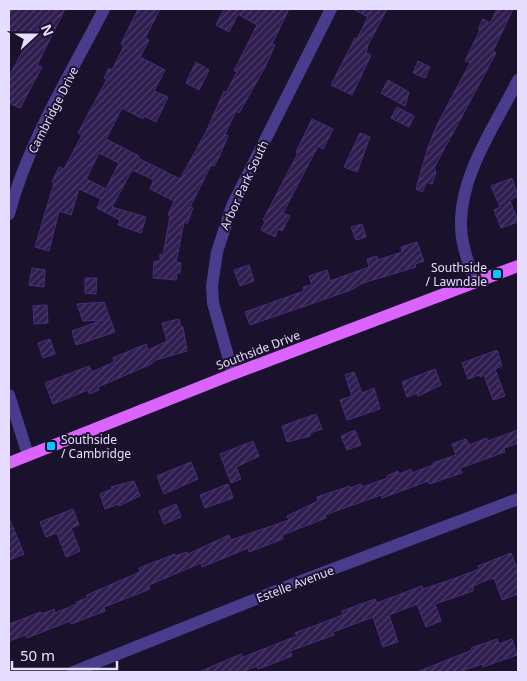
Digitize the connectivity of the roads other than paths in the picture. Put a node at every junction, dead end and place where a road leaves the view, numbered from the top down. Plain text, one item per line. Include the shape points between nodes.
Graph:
1 (104, 9) edge
2 (331, 9) edge
3 (518, 80) edge
4 (9, 214) edge
5 (518, 266) edge
6 (474, 281) junction
7 (233, 374) junction
8 (9, 395) edge
9 (28, 455) junction
10 (9, 463) edge
11 (518, 499) edge
12 (73, 672) edge

1 - 4 street, Cambridge Drive via 34,144
2 - 7 street, Arbor Park South via 232,206 216,252 213,304
3 - 6 street via 476,163 465,194 462,238
5 - 6 main road, Southside Drive
6 - 7 main road, Southside Drive
7 - 9 main road, Southside Drive
8 - 9 street
9 - 10 main road, Southside Drive
11 - 12 street, Estelle Avenue

